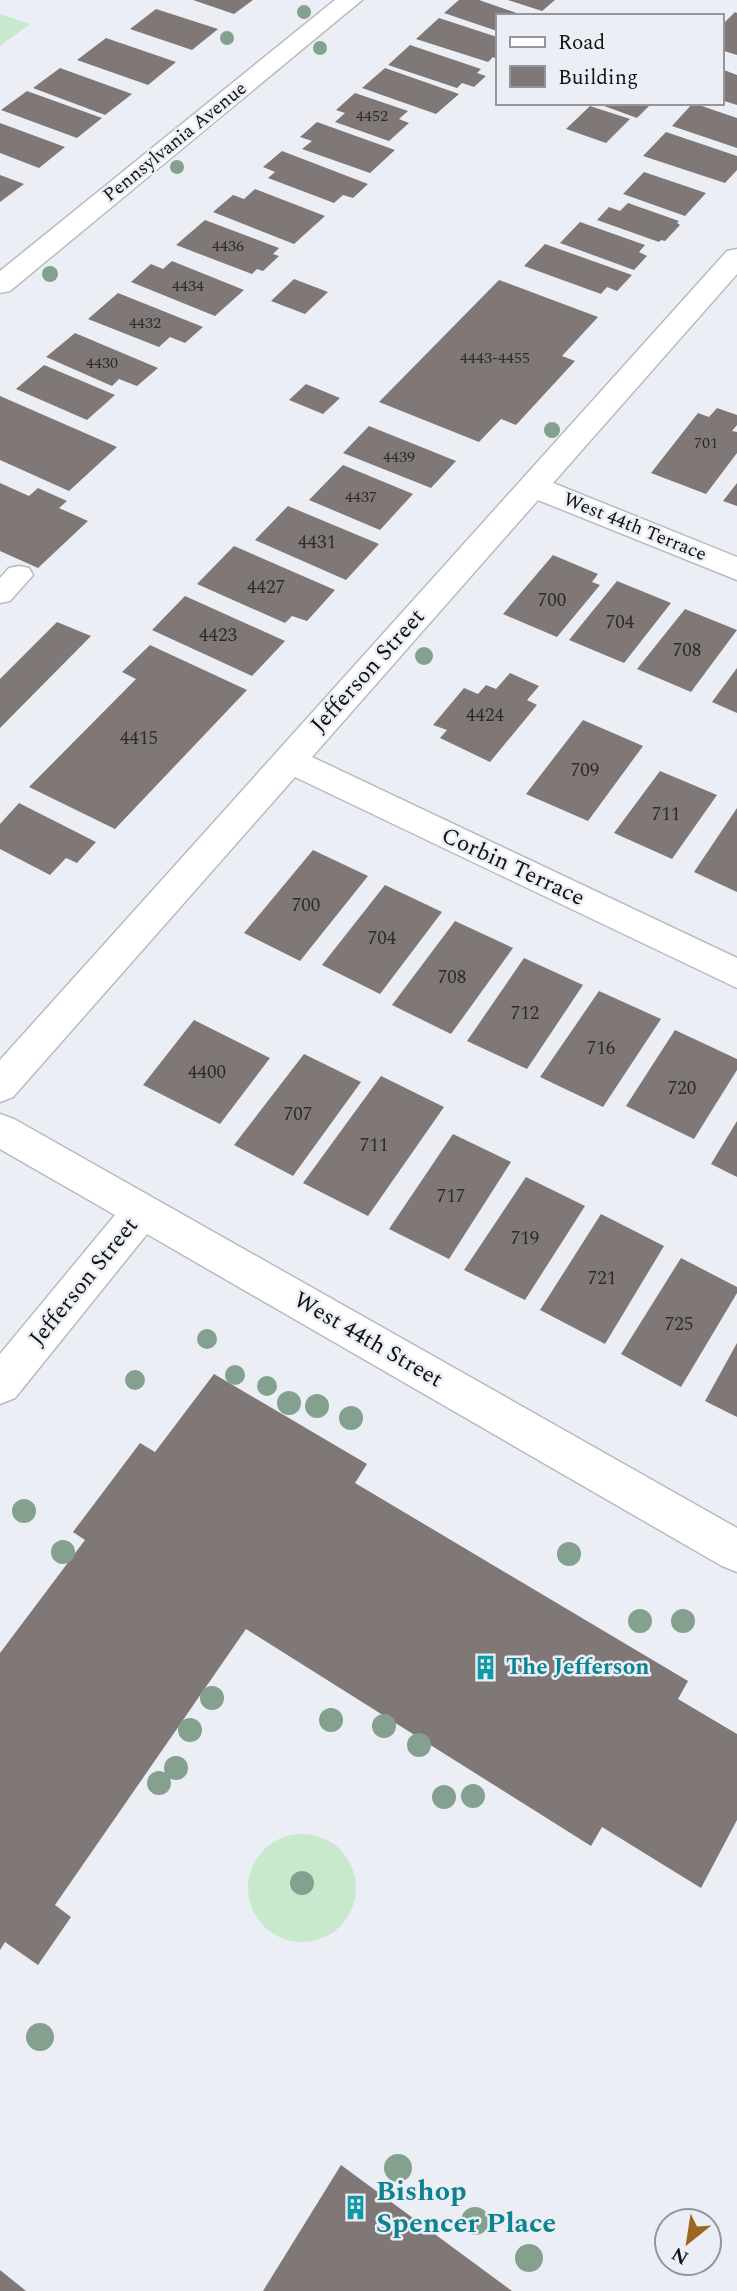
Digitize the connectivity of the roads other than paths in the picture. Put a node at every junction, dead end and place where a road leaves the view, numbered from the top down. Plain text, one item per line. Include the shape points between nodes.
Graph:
1 (350, 0) edge
2 (737, 257) edge
3 (0, 285) edge
4 (533, 485) junction
5 (737, 569) edge
6 (289, 760) junction
7 (737, 974) edge
8 (0, 1086) edge
9 (0, 1129) edge
10 (142, 1211) junction
11 (0, 1385) edge
12 (737, 1551) edge

1 - 3 street, Pennsylvania Avenue
2 - 4 street, Jefferson Street
4 - 5 street, West 44th Terrace
4 - 6 street, Jefferson Street
6 - 7 street, Corbin Terrace
6 - 8 street, Jefferson Street
9 - 10 street, West 44th Street
10 - 11 street, Jefferson Street
10 - 12 street, West 44th Street

